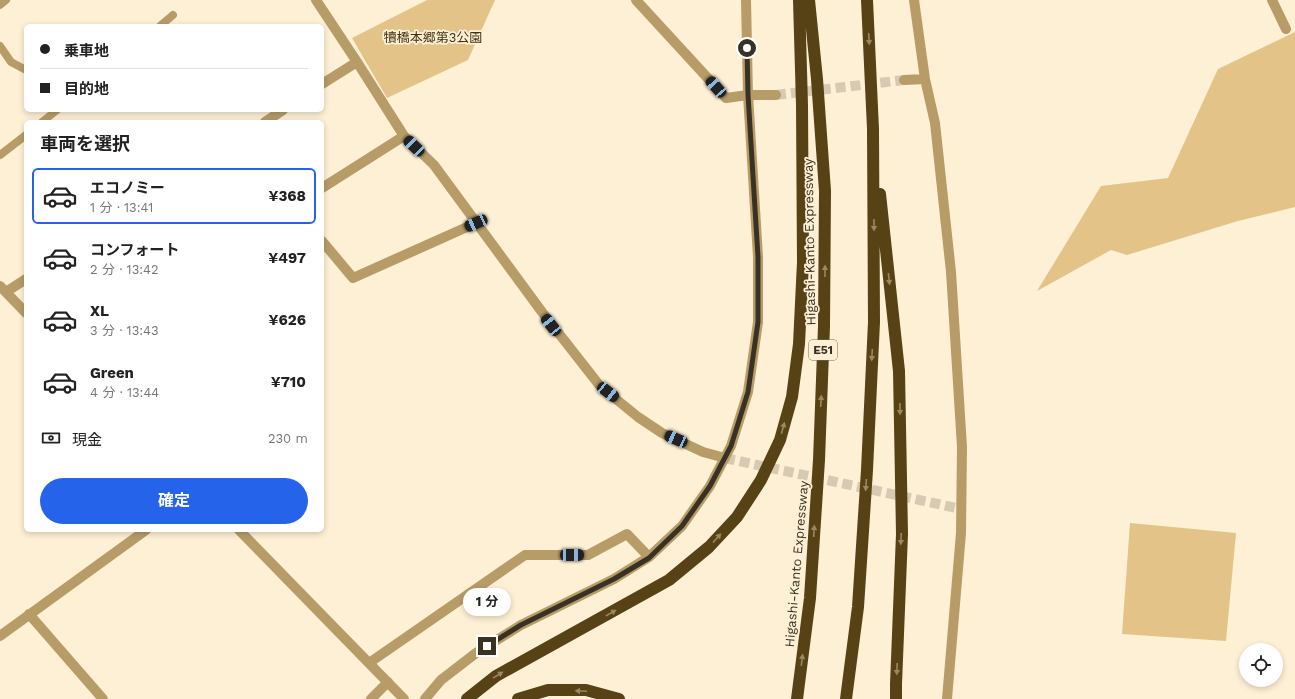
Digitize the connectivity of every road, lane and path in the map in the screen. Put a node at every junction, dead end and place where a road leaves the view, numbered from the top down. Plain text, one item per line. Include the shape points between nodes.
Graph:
1 (6, 0) edge
2 (316, 0) edge
3 (636, 0) edge
4 (746, 0) edge
5 (799, 0) edge
6 (810, 0) edge
7 (866, 0) edge
8 (914, 0) edge
9 (1272, 0) edge
10 (0, 5) edge
11 (173, 16) dead end
12 (163, 24) edge
13 (1286, 29) dead end
14 (0, 46) edge
15 (357, 62) junction
16 (24, 69) edge
17 (925, 79) junction
18 (904, 80) tunnel mouth
19 (324, 83) edge
20 (748, 95) junction
21 (776, 95) tunnel mouth
22 (54, 112) edge
23 (280, 112) edge
24 (44, 120) edge
25 (268, 120) edge
26 (873, 129) junction
27 (24, 136) edge
28 (404, 136) junction
29 (0, 155) edge
30 (324, 187) edge
31 (476, 223) junction
32 (324, 243) edge
33 (24, 280) edge
34 (3, 289) edge
35 (24, 311) edge
36 (725, 458) junction
37 (143, 532) edge
38 (241, 532) edge
39 (649, 558) junction
40 (30, 614) junction
41 (0, 636) edge
42 (369, 663) junction
43 (388, 682) junction
44 (103, 699) edge
45 (371, 699) edge
46 (404, 699) edge
47 (425, 699) edge
48 (467, 699) edge
49 (518, 699) edge
50 (619, 699) edge
51 (797, 699) edge
52 (846, 699) edge
53 (896, 699) edge
54 (947, 699) edge

1 - 10 lane
2 - 15 street
3 - 20 street via 726,98
4 - 20 street
48 -> 5 highway via 496,676 669,580 710,547 737,517 761,480 780,440 792,397 799,344 803,262
51 -> 6 highway, Higashi-Kanto Expressway / E51 via 810,598 824,326 825,192
7 -> 26 highway
8 - 17 street
9 - 13 street
11 - 12 lane
14 - 16 lane via 11,62
15 - 19 street
15 - 28 street
17 - 18 street
17 - 54 street via 935,123 952,272 962,447 961,533
20 - 21 street
20 - 36 street via 758,257 758,322 748,392
22 - 24 lane
23 - 25 street
26 -> 52 highway via 874,322 858,607
26 -> 53 highway via 899,371 902,534
27 - 29 lane
28 - 30 street
28 - 31 street via 434,165
31 - 32 street via 353,278
31 - 36 street via 600,386 662,433 703,452
33 - 34 street
34 - 35 street
36 - 39 street via 710,486 682,526
37 - 40 street
38 - 42 street
39 - 42 street via 627,534 588,555 525,555
39 - 47 street via 614,579 521,625 476,653 441,680
40 - 41 street
40 - 44 street
42 - 43 street
43 - 45 street
43 - 46 street
50 -> 49 highway via 586,690 548,690

